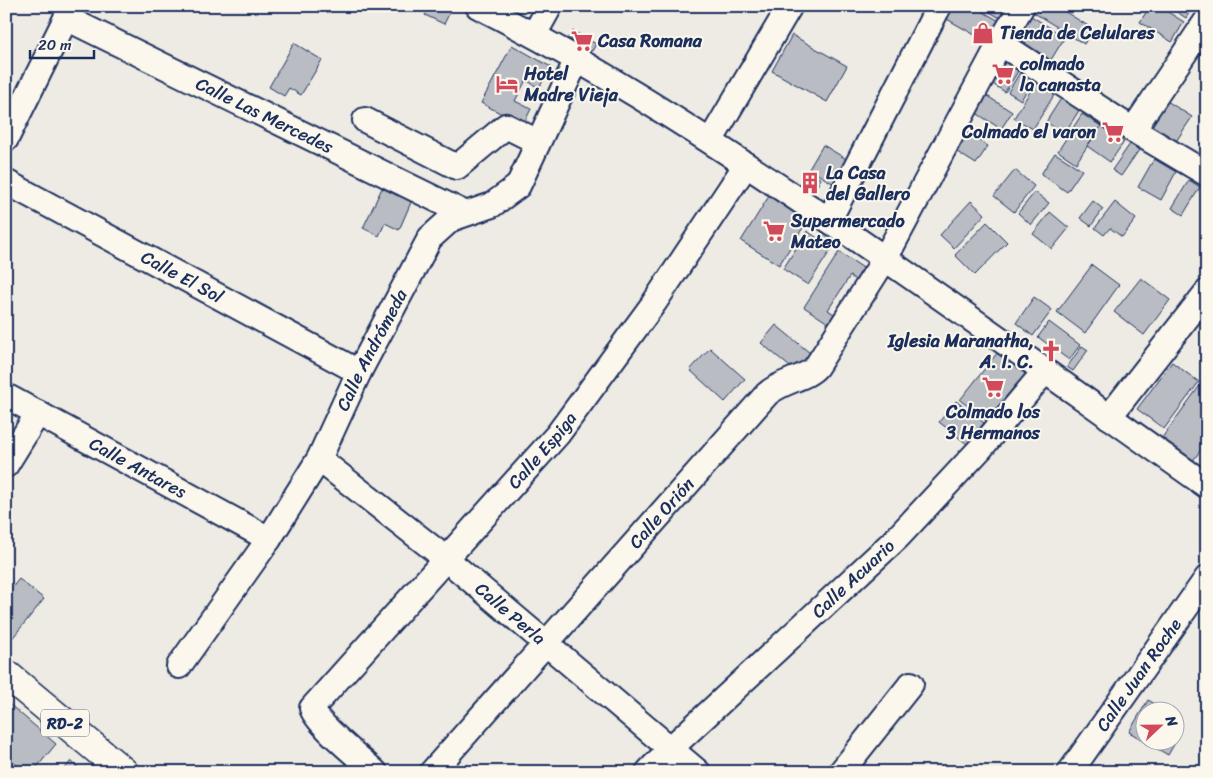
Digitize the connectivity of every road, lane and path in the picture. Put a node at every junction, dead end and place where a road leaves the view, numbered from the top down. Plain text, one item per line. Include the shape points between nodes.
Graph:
1 (478, 6) edge
2 (550, 6) edge
3 (790, 6) edge
4 (939, 6) edge
5 (1022, 6) edge
6 (69, 12) edge
7 (1207, 20) edge
8 (534, 35) junction
9 (1000, 43) junction
10 (577, 59) junction
11 (365, 120) dead end
12 (1133, 130) junction
13 (6, 139) edge
14 (711, 140) junction
15 (538, 142) junction
16 (746, 165) junction
17 (1207, 174) edge
18 (6, 182) edge
19 (464, 213) junction
20 (829, 220) junction
21 (886, 258) junction
22 (1207, 292) edge
23 (1045, 371) junction
24 (359, 372) junction
25 (6, 396) edge
26 (38, 413) junction
27 (1109, 417) junction
28 (319, 459) junction
29 (6, 465) edge
30 (1207, 486) edge
31 (269, 539) junction
32 (445, 558) junction
33 (1207, 578) edge
34 (545, 643) junction
35 (179, 666) dead end
36 (6, 674) edge
37 (911, 684) dead end
38 (671, 748) junction
39 (124, 772) edge
40 (375, 772) edge
41 (432, 772) edge
42 (648, 772) edge
43 (698, 772) edge
44 (841, 772) edge
45 (1070, 772) edge

1 - 8 street
2 - 8 street
3 - 14 street
4 - 20 street
5 - 9 street, Calle Orión
6 - 13 street
6 - 19 street, Calle Las Mercedes
7 - 12 street
8 - 10 street
9 - 12 street
9 - 21 street, Calle Orión
10 - 14 street
10 - 15 street, Calle Andrómeda
11 - 15 street via 457,167 506,126
12 - 17 street
14 - 16 street
15 - 19 street, Calle Andrómeda via 518,186 492,205
16 - 20 street
16 - 32 street, Calle Espiga via 654,303 558,434
18 - 24 street, Calle El Sol
19 - 24 street, Calle Andrómeda via 450,219 430,238
20 - 21 street
21 - 23 street
21 - 34 street, Calle Orión via 813,370 767,394
22 - 27 street
23 - 27 street
23 - 38 street, Calle Acuario via 980,449 898,537
24 - 28 street, Calle Andrómeda
25 - 26 street, Calle Antares
26 - 29 street
26 - 31 street, Calle Antares
27 - 30 street
28 - 31 street, Calle Andrómeda
28 - 32 street, Calle Perla
31 - 35 street, Calle Andrómeda
32 - 34 street, Calle Perla
32 - 40 street, Calle Espiga via 312,708
33 - 45 street, Calle Juan Roche
34 - 38 street, Calle Perla
34 - 41 street, Calle Orión
36 - 39 main road, RD-2
37 - 44 street
38 - 42 street, Calle Acuario
38 - 43 street, Calle Perla

